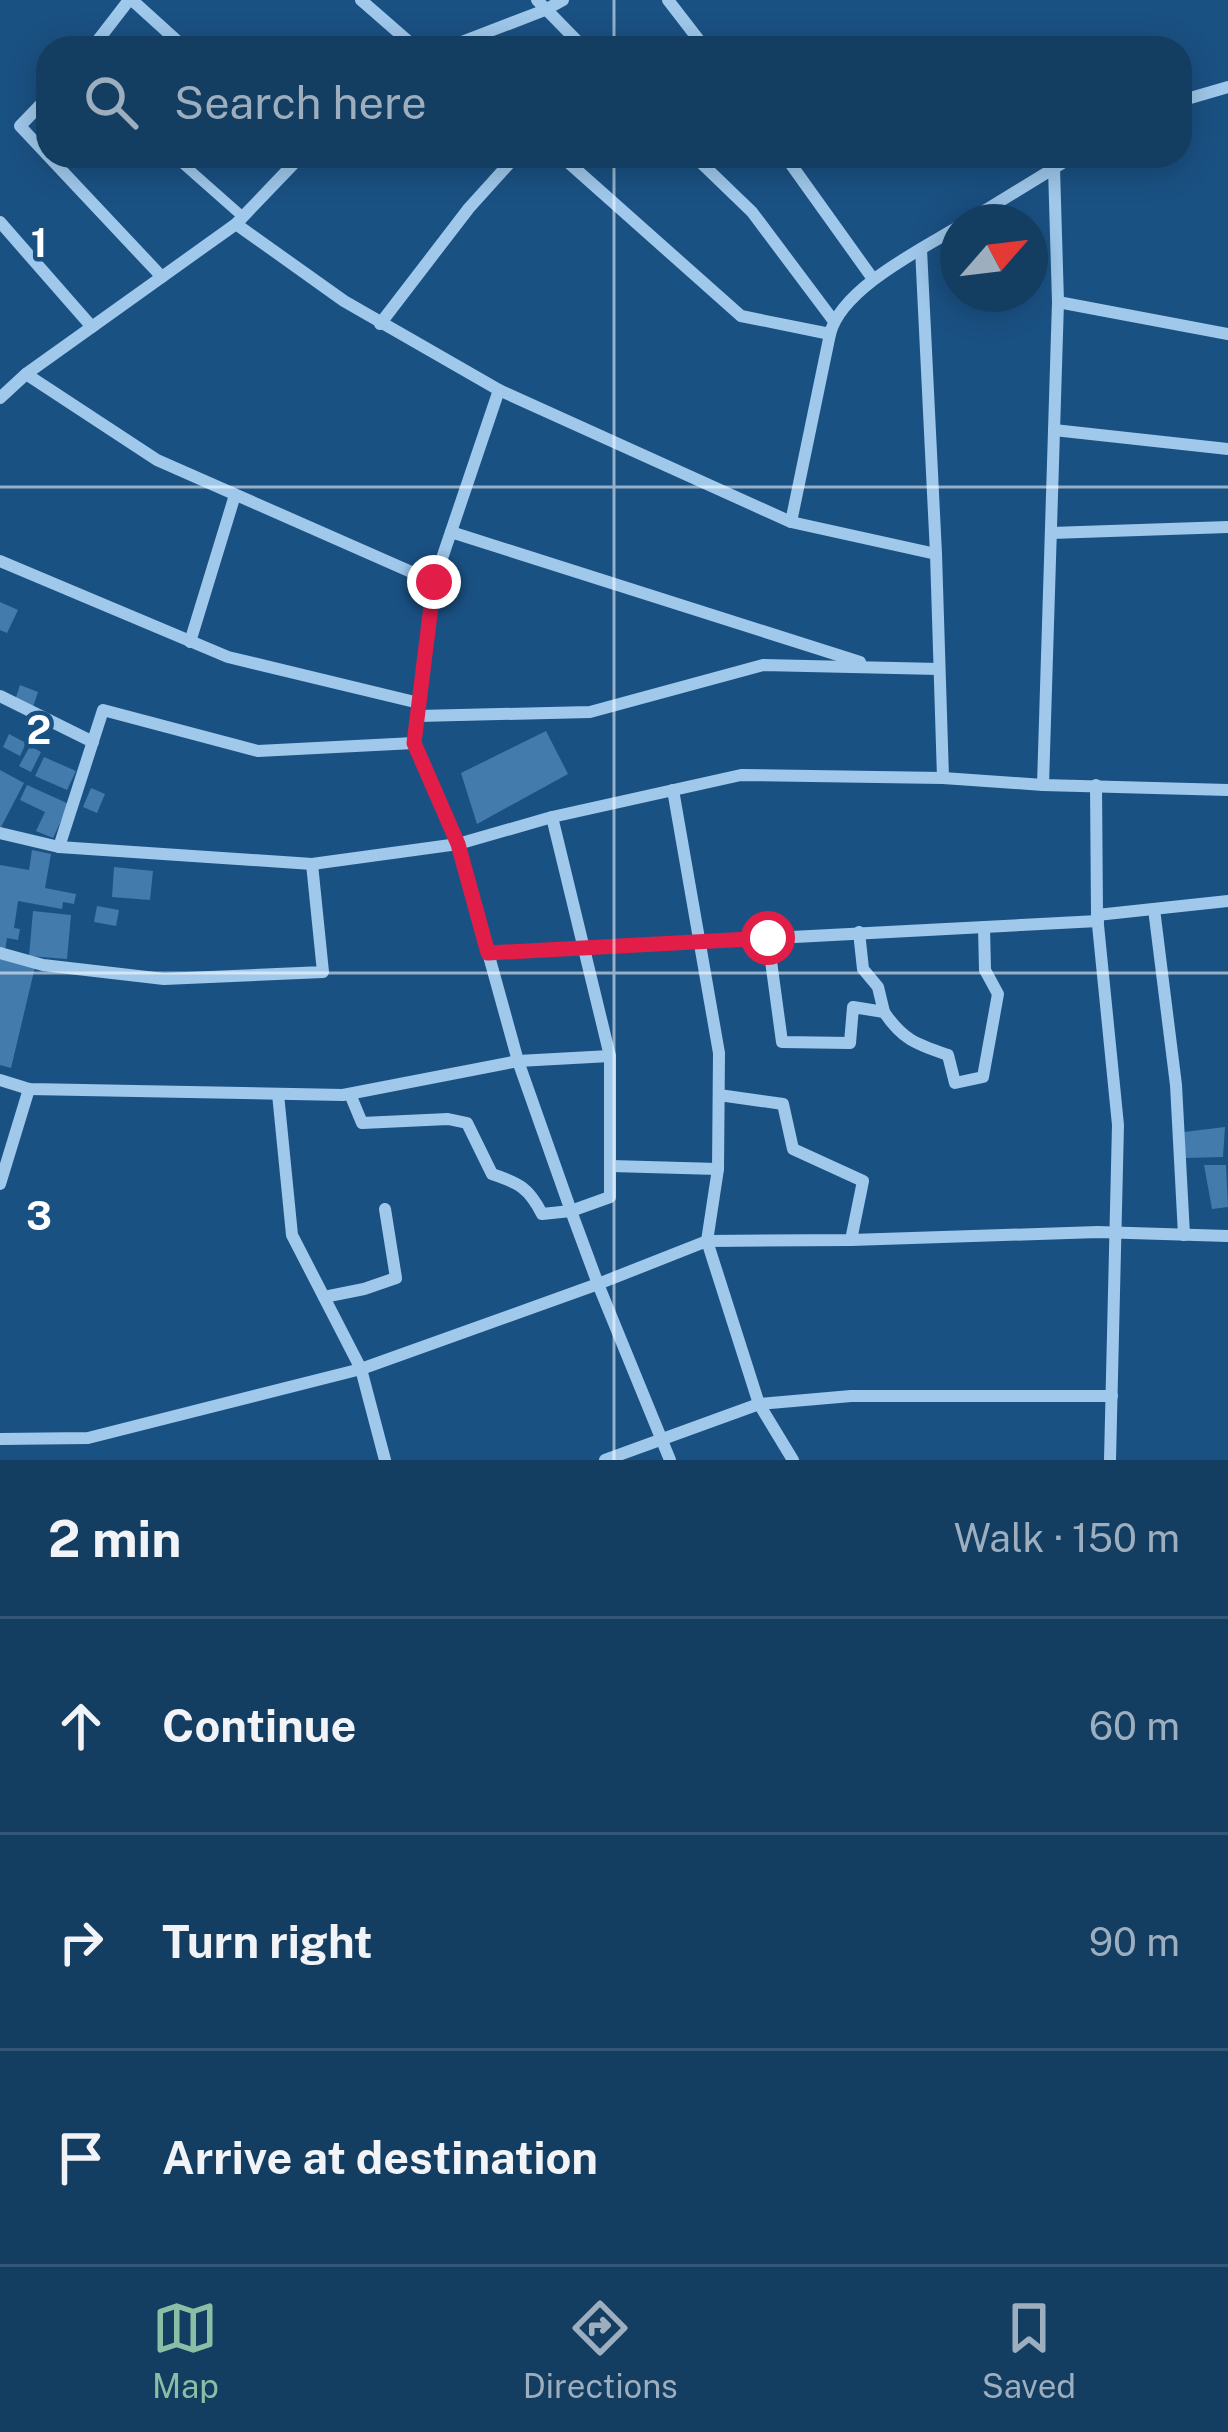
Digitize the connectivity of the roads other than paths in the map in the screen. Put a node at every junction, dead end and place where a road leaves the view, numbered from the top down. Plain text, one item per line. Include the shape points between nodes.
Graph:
1 (131, 0) edge
2 (361, 0) edge
3 (563, 0) edge
4 (668, 0) edge
5 (541, 5) edge
6 (102, 36) edge
7 (172, 36) edge
8 (402, 36) edge
9 (473, 36) edge
10 (572, 36) edge
11 (696, 36) edge
12 (1228, 87) edge
13 (1192, 98) edge
14 (36, 110) edge
15 (36, 143) edge
16 (59, 168) edge
17 (186, 168) edge
18 (290, 168) edge
19 (505, 168) edge
20 (574, 168) edge
21 (706, 168) edge
22 (794, 168) edge
23 (1054, 168) joint
24 (995, 204) edge
25 (240, 220) junction
26 (0, 222) edge
27 (940, 238) edge
28 (921, 249) junction
29 (162, 277) junction
30 (873, 279) junction
31 (1058, 302) junction
32 (380, 324) junction
33 (92, 327) junction
34 (832, 327) junction
35 (1228, 334) edge
36 (26, 374) junction
37 (499, 389) junction
38 (0, 398) edge
39 (1054, 430) junction
40 (1228, 449) edge
41 (235, 495) junction
42 (791, 522) junction
43 (1228, 527) edge
44 (451, 532) junction
45 (1051, 533) junction
46 (936, 554) junction
47 (0, 561) edge
48 (434, 582) junction
49 (190, 641) junction
50 (879, 668) junction
51 (939, 669) junction
52 (0, 696) edge
53 (418, 709) junction
54 (93, 742) junction
55 (414, 743) junction
56 (943, 778) junction
57 (1043, 785) junction
58 (1096, 785) junction
59 (673, 790) junction
60 (1228, 790) edge
61 (552, 818) junction
62 (0, 833) edge
63 (458, 844) junction
64 (59, 847) junction
65 (312, 864) junction
66 (1228, 901) edge
67 (1154, 909) junction
68 (1097, 918) junction
69 (984, 927) junction
70 (859, 932) junction
71 (768, 938) junction
72 (700, 943) junction
73 (584, 949) junction
74 (0, 953) edge
75 (488, 953) junction
76 (884, 1012) junction
77 (610, 1056) junction
78 (518, 1061) junction
79 (0, 1080) edge
80 (29, 1089) junction
81 (278, 1094) junction
82 (350, 1094) junction
83 (719, 1096) junction
84 (610, 1166) junction
85 (718, 1169) junction
86 (0, 1184) edge
87 (385, 1209) dead end
88 (572, 1211) junction
89 (1116, 1233) junction
90 (1184, 1234) junction
91 (1228, 1236) edge
92 (851, 1240) junction
93 (707, 1241) junction
94 (598, 1284) junction
95 (324, 1298) junction
96 (362, 1369) junction
97 (1112, 1396) junction
98 (759, 1403) junction
99 (0, 1439) edge
100 (661, 1439) junction
101 (385, 1460) edge
102 (605, 1460) edge
103 (670, 1460) edge
104 (793, 1460) edge
105 (1110, 1460) edge

1 - 6 street
1 - 7 street
2 - 8 street
3 - 5 street
4 - 11 street
5 - 9 street
5 - 10 street
12 - 13 street
14 - 15 street via 20,126
16 - 29 street
17 - 25 street
18 - 25 street
19 - 32 street
20 - 34 street via 741,316
21 - 34 street via 752,212
22 - 30 street
23 - 24 street
23 - 31 street
25 - 29 street
25 - 32 street
26 - 33 street
27 - 28 street
28 - 30 street
28 - 46 street
29 - 33 street
30 - 34 street
31 - 35 street
31 - 39 street
32 - 37 street
33 - 36 street
34 - 42 street
36 - 38 street
36 - 41 street via 157,460
37 - 42 street
37 - 44 street
39 - 40 street
39 - 45 street
41 - 48 street
41 - 49 street
42 - 46 street
43 - 45 street
44 - 48 street
44 - 50 street
45 - 57 street
46 - 51 street
47 - 49 street
48 - 53 street
49 - 53 street
50 - 51 street
50 - 53 street via 763,665 590,712
51 - 56 street
52 - 54 street
53 - 55 street
54 - 55 street via 103,710 258,751
54 - 64 street
55 - 63 street
56 - 57 street
56 - 59 street via 741,775
57 - 58 street
58 - 60 street
58 - 68 street
59 - 61 street
59 - 72 street
61 - 63 street
61 - 73 street
62 - 64 street
63 - 65 street
63 - 75 street
64 - 65 street
65 - 74 street via 323,972 164,980
66 - 67 street
67 - 68 street
67 - 90 street
68 - 69 street
68 - 89 street via 1118,1125
69 - 70 street
69 - 76 street via 985,970 998,994 983,1077 955,1082 948,1055 899,1034
70 - 71 street
70 - 76 street via 863,969
71 - 72 street
71 - 76 street via 782,1042 850,1043 853,1007
72 - 73 street
72 - 83 street
73 - 75 street
73 - 77 street
75 - 78 street
77 - 78 street
77 - 84 street
78 - 82 street
78 - 88 street
79 - 80 street
80 - 81 street
80 - 86 street
81 - 82 street
81 - 95 street via 292,1235
82 - 88 street via 362,1123 466,1123 491,1174 518,1182 542,1214
83 - 85 street
83 - 92 street via 783,1104 793,1149 863,1181
84 - 85 street
84 - 88 street via 610,1197
85 - 93 street
87 - 95 street via 396,1278
88 - 94 street
89 - 90 street
89 - 92 street
89 - 97 street
90 - 91 street
92 - 93 street
93 - 94 street
93 - 98 street
94 - 96 street
94 - 100 street
95 - 96 street
96 - 99 street via 88,1438
96 - 101 street
97 - 98 street
97 - 105 street
98 - 100 street
98 - 104 street
100 - 102 street
100 - 103 street

